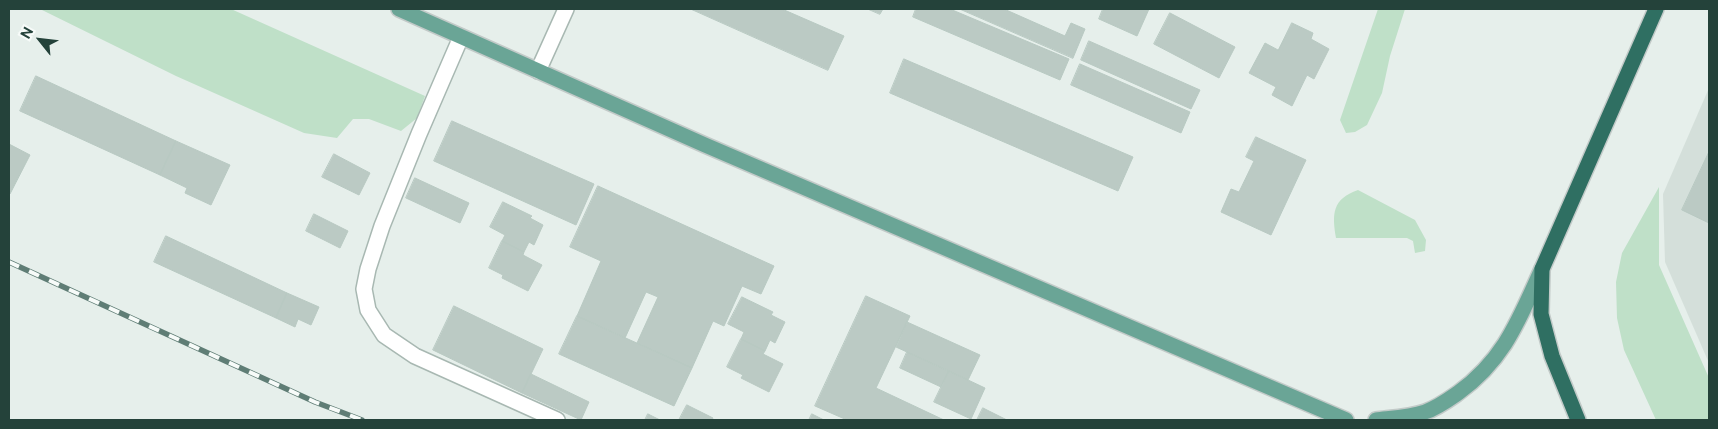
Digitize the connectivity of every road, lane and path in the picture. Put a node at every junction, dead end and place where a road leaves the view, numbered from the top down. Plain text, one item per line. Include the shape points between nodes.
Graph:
1 (398, 9) edge
2 (566, 9) edge
3 (1656, 9) edge
4 (461, 37) junction
5 (538, 71) junction
6 (1542, 269) junction
7 (557, 420) edge
8 (1346, 420) edge
9 (1376, 420) edge
10 (1578, 420) edge

1 - 4 main road
2 - 5 street
3 - 6 highway
4 - 5 main road
4 - 7 street via 382,226 364,289 368,310 384,335 415,356
5 - 8 main road
6 - 9 main road via 1500,353 1476,380 1425,412
6 - 10 highway via 1541,314 1552,356

